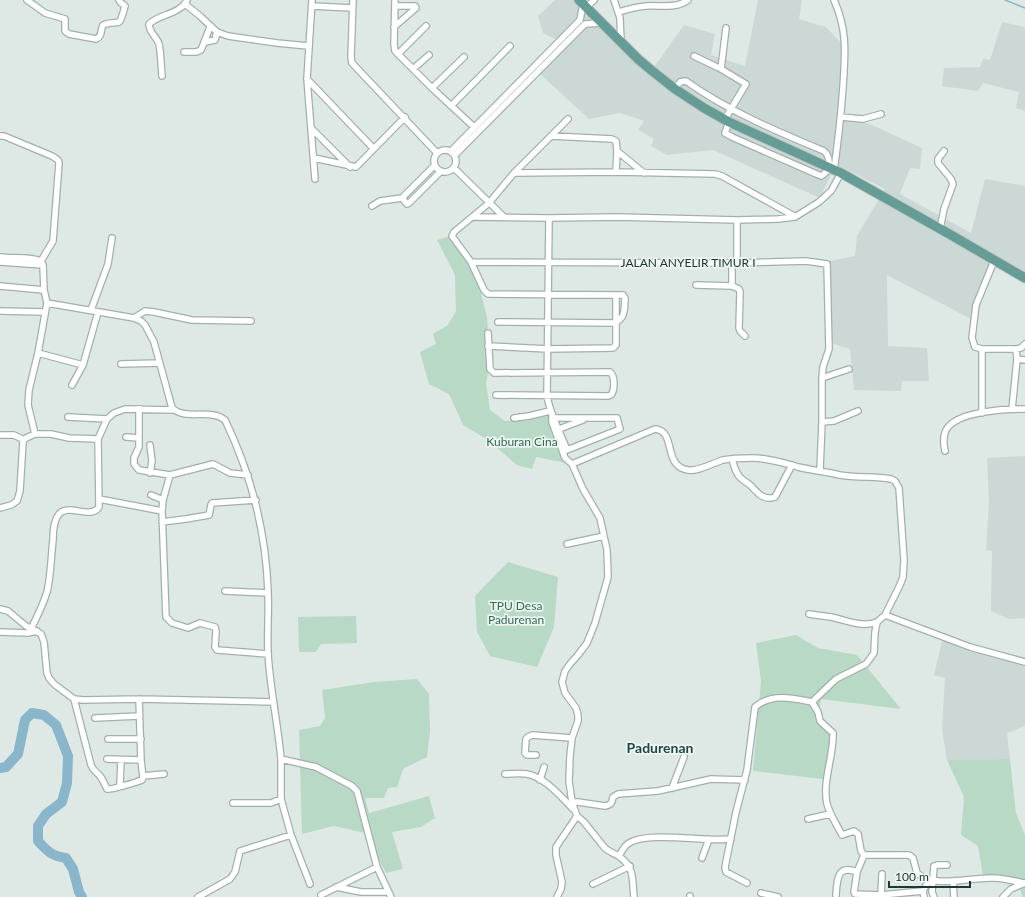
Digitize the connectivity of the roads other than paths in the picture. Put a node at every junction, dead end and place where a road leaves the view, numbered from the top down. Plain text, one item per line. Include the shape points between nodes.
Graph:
1 (27, 0) edge
2 (119, 0) edge
3 (353, 0) edge
4 (594, 0) edge
5 (614, 0) edge
6 (688, 0) edge
7 (834, 0) edge
8 (186, 2) edge
9 (312, 3) edge
10 (395, 3) edge
11 (583, 4) edge
12 (352, 8) junction
13 (619, 12) junction
14 (580, 20) junction
15 (602, 23) junction
16 (585, 24) junction
17 (426, 26) dead end
18 (210, 27) junction
19 (394, 27) junction
20 (726, 28) dead end
21 (217, 32) junction
22 (205, 42) junction
23 (621, 42) junction
24 (308, 46) junction
25 (510, 46) dead end
26 (184, 52) dead end
27 (398, 54) junction
28 (429, 55) dead end
29 (464, 56) dead end
30 (694, 56) dead end
31 (413, 69) junction
32 (721, 69) junction
33 (162, 76) dead end
34 (307, 80) junction
35 (432, 88) junction
36 (675, 89) junction
37 (451, 106) junction
38 (731, 109) junction
39 (881, 114) dead end
40 (404, 117) junction
41 (841, 117) junction
42 (568, 118) dead end
43 (727, 121) junction
44 (474, 127) junction
45 (312, 128) junction
46 (0, 136) edge
47 (551, 136) junction
48 (374, 148) junction
49 (617, 151) junction
50 (944, 151) dead end
51 (437, 153) junction
52 (453, 153) junction
53 (314, 158) junction
54 (435, 165) junction
55 (350, 167) junction
56 (454, 168) junction
57 (835, 170) junction
58 (441, 171) junction
59 (616, 172) junction
60 (514, 173) junction
61 (645, 173) junction
62 (315, 179) dead end
63 (402, 198) junction
64 (489, 203) junction
65 (372, 206) dead end
66 (473, 217) junction
67 (504, 217) junction
68 (794, 217) junction
69 (549, 218) junction
70 (737, 220) junction
71 (940, 229) junction
72 (112, 238) dead end
73 (0, 257) edge
74 (994, 261) junction
75 (0, 262) edge
76 (471, 262) junction
77 (548, 262) junction
78 (42, 263) junction
79 (734, 263) junction
80 (1025, 278) edge
81 (696, 285) dead end
82 (0, 286) edge
83 (732, 286) junction
84 (44, 290) junction
85 (548, 296) junction
86 (616, 296) junction
87 (47, 304) junction
88 (0, 311) edge
89 (94, 311) junction
90 (45, 312) junction
91 (134, 318) junction
92 (251, 321) dead end
93 (498, 322) dead end
94 (548, 322) junction
95 (616, 323) junction
96 (488, 333) dead end
97 (745, 336) dead end
98 (1025, 344) edge
99 (488, 346) junction
100 (548, 349) junction
101 (982, 349) junction
102 (1016, 349) junction
103 (38, 352) junction
104 (1016, 359) junction
105 (1025, 360) edge
106 (159, 363) junction
107 (121, 364) dead end
108 (83, 365) junction
109 (849, 369) dead end
110 (548, 372) junction
111 (822, 378) junction
112 (72, 385) dead end
113 (496, 395) dead end
114 (547, 396) junction
115 (139, 409) junction
116 (1012, 409) junction
117 (1025, 409) edge
118 (174, 410) junction
119 (858, 411) dead end
120 (982, 413) junction
121 (552, 414) junction
122 (68, 418) dead end
123 (514, 418) dead end
124 (588, 418) junction
125 (107, 419) junction
126 (822, 422) junction
127 (559, 429) junction
128 (35, 434) junction
129 (0, 435) edge
130 (126, 437) dead end
131 (139, 438) junction
132 (98, 439) junction
133 (24, 440) junction
134 (150, 445) dead end
135 (945, 450) dead end
136 (732, 459) junction
137 (572, 464) junction
138 (792, 465) junction
139 (820, 470) junction
140 (150, 473) junction
141 (170, 475) junction
142 (248, 475) junction
143 (150, 495) dead end
144 (100, 499) junction
145 (163, 500) junction
146 (256, 500) junction
147 (0, 508) edge
148 (162, 511) junction
149 (162, 522) junction
150 (604, 536) junction
151 (568, 544) dead end
152 (225, 591) dead end
153 (268, 593) junction
154 (0, 609) edge
155 (809, 614) dead end
156 (885, 615) junction
157 (877, 622) junction
158 (34, 630) junction
159 (0, 632) edge
160 (268, 654) junction
161 (1025, 662) edge
162 (74, 699) junction
163 (139, 699) junction
164 (273, 702) junction
165 (812, 702) junction
166 (139, 716) junction
167 (95, 718) dead end
168 (572, 738) junction
169 (108, 739) dead end
170 (141, 739) junction
171 (536, 755) dead end
172 (684, 757) dead end
173 (107, 759) dead end
174 (281, 759) junction
175 (121, 760) junction
176 (140, 760) junction
177 (544, 767) dead end
178 (164, 774) dead end
179 (505, 774) dead end
180 (143, 776) junction
181 (540, 780) junction
182 (745, 780) junction
183 (120, 786) junction
184 (672, 788) junction
185 (282, 799) junction
186 (572, 802) junction
187 (233, 803) dead end
188 (574, 811) junction
189 (830, 814) junction
190 (577, 816) junction
191 (808, 819) dead end
192 (291, 835) junction
193 (709, 839) junction
194 (731, 839) junction
195 (864, 855) junction
196 (619, 856) junction
197 (702, 858) dead end
198 (630, 866) junction
199 (947, 866) dead end
200 (377, 868) junction
201 (857, 872) junction
202 (882, 874) dead end
203 (931, 881) junction
204 (953, 881) junction
205 (747, 882) dead end
206 (1025, 883) edge
207 (310, 884) dead end
208 (593, 884) dead end
209 (336, 887) junction
210 (761, 893) dead end
211 (836, 894) dead end
212 (923, 894) edge
213 (321, 895) dead end
214 (389, 895) edge
215 (881, 895) junction
216 (198, 897) edge
217 (557, 897) edge
218 (634, 897) edge
219 (778, 897) edge
220 (934, 897) edge
221 (954, 897) edge
222 (1003, 897) edge

1 - 2 street via 45,13 65,19 65,30 69,34 96,39 101,34 103,25 117,24 120,21 124,4
3 - 12 street
4 - 11 street
5 - 13 street
6 - 13 street via 678,6 632,8
7 - 41 street via 842,20 846,48
8 - 18 street
8 - 33 street via 177,10 149,24 159,46
9 - 12 street
9 - 24 street
10 - 19 street
10 - 19 street via 416,8
11 - 14 street
11 - 15 main road
12 - 40 street via 352,63
13 - 23 street
14 - 16 street
14 - 44 street
15 - 16 street
15 - 23 main road
16 - 52 street
17 - 27 street
18 - 21 street
18 - 22 street
19 - 27 street via 394,46
20 - 32 street
21 - 22 street via 215,40
21 - 24 street via 245,39
22 - 26 street via 199,52
23 - 36 main road
24 - 34 street
25 - 37 street
27 - 31 street
28 - 31 street
29 - 35 street
30 - 32 street
31 - 35 street
32 - 38 street via 746,84
34 - 45 street
34 - 48 street
35 - 37 street
36 - 38 street via 680,82 686,81
36 - 43 main road
37 - 44 street
38 - 43 street
38 - 57 street via 824,151
39 - 41 street via 863,119
40 - 48 street
40 - 51 street
41 - 57 street
42 - 47 street
43 - 57 main road
44 - 52 street
45 - 53 street
45 - 55 street
46 - 78 street via 52,156 59,163 53,241
47 - 49 street via 612,139 617,142
47 - 60 street
48 - 55 street via 356,168
49 - 59 street
49 - 61 street
50 - 71 street via 938,163 953,184
51 - 52 street via 444,150
51 - 54 street
52 - 56 street via 456,162
53 - 55 street
53 - 62 street
54 - 58 street
54 - 63 street
56 - 58 street via 448,172
56 - 64 street
57 - 68 street via 831,191
57 - 71 main road
58 - 63 street via 408,204
59 - 60 street
59 - 61 street
60 - 64 street
61 - 68 street via 722,176
63 - 65 street via 380,201
64 - 66 street
64 - 67 street
66 - 67 street
66 - 76 street via 452,234
67 - 69 street
68 - 70 street
69 - 70 street
69 - 77 street
70 - 79 street
71 - 74 main road
72 - 89 street via 108,264
73 - 78 street via 34,259
74 - 80 main road
74 - 101 street via 976,305 972,338 975,347
75 - 78 street
76 - 77 street, JALAN ANYELIR TIMUR I
76 - 85 street via 488,294
77 - 79 street, JALAN ANYELIR TIMUR I
77 - 85 street
78 - 84 street
79 - 83 street
79 - 111 street, JALAN ANYELIR TIMUR I via 806,261 827,264 829,349
81 - 83 street
82 - 84 street
83 - 97 street via 739,289 738,328
84 - 87 street
85 - 86 street
85 - 94 street
86 - 95 street
86 - 95 street via 624,296 624,316
87 - 89 street
87 - 90 street
88 - 90 street
89 - 91 street
89 - 108 street
90 - 103 street
91 - 92 street via 145,311 192,320
91 - 106 street via 143,322 147,328 154,342
93 - 94 street
94 - 95 street
94 - 100 street
95 - 100 street via 616,345 613,348
96 - 99 street
98 - 102 street
99 - 100 street
99 - 110 street via 491,372
100 - 110 street
101 - 102 street
101 - 120 street
102 - 104 street
103 - 108 street
103 - 128 street via 28,397
104 - 105 street
104 - 116 street
106 - 107 street
106 - 118 street
108 - 112 street
109 - 111 street
110 - 114 street
110 - 114 street via 610,372 613,375 613,392 611,395
111 - 126 street
113 - 114 street
114 - 121 street
115 - 118 street
115 - 125 street via 120,410
115 - 131 street
116 - 117 street
116 - 120 street
118 - 142 street via 224,418
119 - 126 street via 834,421
120 - 135 street via 964,417 950,425 945,433
121 - 123 street
121 - 124 street
121 - 127 street
121 - 137 street via 552,422 566,458
122 - 125 street
124 - 127 street
124 - 127 street via 617,418 620,430 567,450
125 - 132 street
126 - 139 street
128 - 132 street
128 - 133 street
129 - 133 street via 14,435
130 - 131 street
131 - 140 street via 139,450 134,458 134,464 139,470
132 - 144 street
133 - 147 street via 18,499 15,503
134 - 140 street
136 - 137 street via 691,471 683,469 675,463 664,432 655,429
136 - 138 street via 777,460
136 - 138 street via 738,475 759,495 766,498 775,497
137 - 150 street via 600,518
138 - 139 street
139 - 156 street via 841,475 891,479 899,488 904,560 900,585
140 - 141 street
141 - 142 street via 213,464 230,473
141 - 145 street
142 - 146 street
143 - 145 street
144 - 148 street
144 - 158 street via 96,511 67,510 58,515 47,591
145 - 148 street
146 - 149 street via 212,503 209,515
146 - 153 street via 263,536
148 - 149 street
149 - 160 street via 166,617 172,623 188,628 200,623 215,627 217,650
150 - 151 street
150 - 168 street via 608,577 595,623 587,642 570,664 563,679 565,693 578,715
152 - 153 street
153 - 160 street
154 - 158 street via 8,611
155 - 157 street via 855,623
156 - 157 street
156 - 161 street via 970,647
157 - 165 street via 874,653 866,664 836,679
158 - 159 street via 28,633
158 - 162 street via 43,638 49,678
160 - 164 street
162 - 163 street
162 - 183 street via 94,771 99,774 107,789
163 - 164 street
163 - 166 street
164 - 174 street
165 - 182 street via 782,697 756,705
165 - 189 street via 820,721 833,733 827,787
166 - 167 street
166 - 170 street
168 - 171 street via 532,735 526,739 526,753
168 - 186 street via 569,781
169 - 170 street
170 - 176 street
172 - 184 street
173 - 175 street
174 - 185 street
174 - 200 street via 316,767 357,791
175 - 176 street
175 - 183 street
176 - 180 street
177 - 181 street
178 - 180 street
179 - 181 street via 529,774
180 - 183 street via 142,780
181 - 188 street
182 - 184 street via 711,779
182 - 194 street
184 - 186 street via 618,794 613,797 610,805 605,806
185 - 187 street via 271,803
185 - 192 street
186 - 188 street
188 - 190 street
189 - 191 street
189 - 195 street via 842,835 854,831 858,834
190 - 196 street via 607,851
190 - 217 street via 556,847 562,882
192 - 207 street
192 - 216 street via 240,851 235,872 230,879
193 - 194 street
193 - 196 street via 638,840 628,844
193 - 197 street
194 - 205 street via 725,870
195 - 201 street
195 - 203 street via 909,855 913,858 917,874
196 - 198 street
198 - 208 street
198 - 218 street
199 - 203 street via 934,866
200 - 209 street
200 - 214 street
201 - 211 street via 844,870 839,874
201 - 215 street via 854,893
202 - 215 street
203 - 204 street
203 - 212 street
203 - 220 street
204 - 206 street via 993,878
204 - 221 street
206 - 222 street via 1010,889
209 - 213 street
209 - 214 street
210 - 219 street
212 - 215 street

